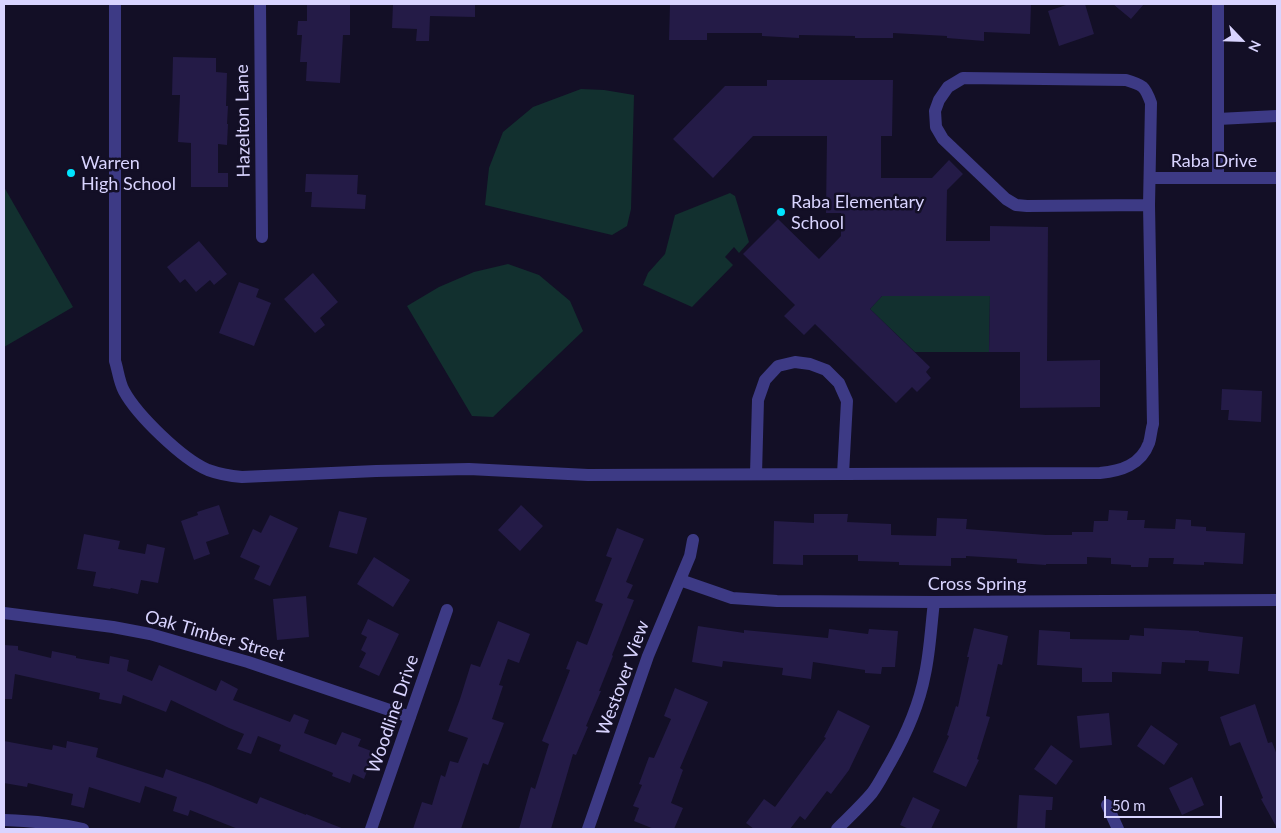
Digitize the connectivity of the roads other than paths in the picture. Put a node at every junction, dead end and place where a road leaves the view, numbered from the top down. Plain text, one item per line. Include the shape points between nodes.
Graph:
1 (114, 4) edge
2 (260, 4) edge
3 (1218, 4) edge
4 (1277, 116) edge
5 (1218, 119) junction
6 (1150, 178) junction
7 (1218, 178) junction
8 (1277, 178) edge
9 (1149, 205) junction
10 (262, 237) dead end
11 (756, 474) junction
12 (843, 474) junction
13 (693, 540) dead end
14 (680, 580) junction
15 (1277, 600) edge
16 (934, 602) junction
17 (447, 610) dead end
18 (4, 613) edge
19 (410, 717) junction
20 (1107, 805) dead end
21 (4, 820) edge
22 (83, 829) edge
23 (371, 829) edge
24 (588, 829) edge
25 (837, 829) edge
26 (1118, 829) edge

1 - 11 street via 116,361 123,390 141,414 188,458 207,469 242,477 469,469 588,474
2 - 10 street, Hazelton Lane
3 - 5 street
4 - 5 street
5 - 7 street
6 - 7 street, Raba Drive
6 - 9 street
6 - 9 street via 1151,103 1139,84 1126,80 963,78 948,87 935,111 936,127 943,139 1016,205
7 - 8 street, Raba Drive
9 - 12 street via 1153,424 1141,456 1118,471 1100,473
11 - 12 street
11 - 12 street via 758,400 762,387 778,366 795,362 826,370 839,382 847,401
13 - 14 street, Westover View
14 - 16 street, Cross Spring via 732,598
14 - 24 street, Westover View via 648,656
15 - 16 street, Cross Spring
16 - 25 street via 926,673 911,723 882,778
17 - 19 street, Woodline Drive
18 - 19 street, Oak Timber Street via 113,626 150,634 248,662
19 - 23 street, Woodline Drive
20 - 26 street
21 - 22 street

